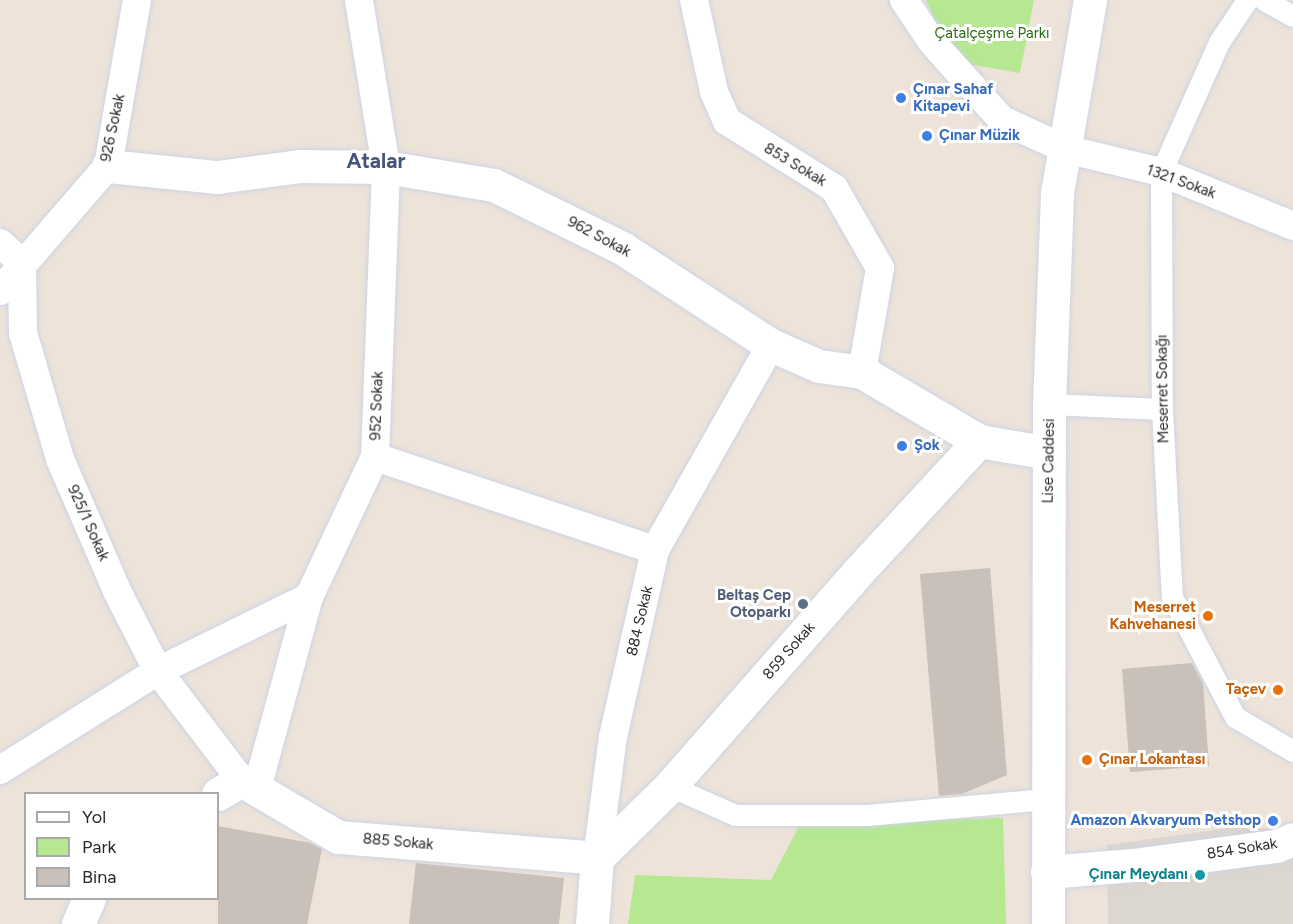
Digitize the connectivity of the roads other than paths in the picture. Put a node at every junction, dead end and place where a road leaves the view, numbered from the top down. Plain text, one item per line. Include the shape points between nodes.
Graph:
1 (137, 0) edge
2 (359, 0) edge
3 (694, 0) edge
4 (904, 0) edge
5 (1090, 0) edge
6 (1247, 0) edge
7 (1264, 0) edge
8 (1293, 16) edge
9 (1065, 149) junction
10 (108, 166) junction
11 (386, 167) junction
12 (1161, 171) junction
13 (1293, 226) edge
14 (0, 243) edge
15 (22, 262) junction
16 (0, 291) edge
17 (771, 345) junction
18 (862, 372) junction
19 (1049, 404) junction
20 (1162, 409) junction
21 (979, 441) junction
22 (1049, 453) junction
23 (375, 457) junction
24 (655, 550) junction
25 (309, 597) junction
26 (158, 671) junction
27 (1293, 751) edge
28 (0, 770) edge
29 (670, 786) junction
30 (238, 788) edge
31 (1046, 799) junction
32 (1293, 839) edge
33 (597, 858) junction
34 (1047, 872) junction
35 (88, 900) edge
36 (78, 924) edge
37 (592, 924) edge
38 (1048, 924) edge

1 - 10 street, 926 Sokak
2 - 11 street, 952 Sokak
3 - 18 street, 853 Sokak via 714,92 727,121 834,188 880,268
4 - 9 street, 1321 Sokak via 932,42 1002,120
5 - 9 main road, Lise Caddesi
6 - 12 street, Meserret Sokağı via 1219,42
7 - 8 street
9 - 12 street, 1321 Sokak
9 - 19 main road, Lise Caddesi via 1057,193
10 - 11 main road, 962 Sokak via 217,177 299,166
10 - 15 street, 926 Sokak
11 - 17 main road, 962 Sokak via 494,185 622,248
11 - 23 street, 952 Sokak
12 - 13 street, 1321 Sokak
12 - 20 street, Meserret Sokağı
14 - 15 street
15 - 16 street, 926 Sokak
15 - 26 street, 925/1 Sokak via 23,333 60,459 117,591
17 - 18 main road, 962 Sokak via 819,366
17 - 24 street, 884 Sokak
18 - 21 main road, 962 Sokak
19 - 20 street
19 - 22 main road, Lise Caddesi
20 - 27 street, Meserret Sokağı via 1172,597 1235,717
21 - 22 main road, 962 Sokak
21 - 29 main road, 859 Sokak via 856,573
22 - 31 main road, Lise Caddesi
23 - 24 street
23 - 25 street, 952 Sokak
24 - 33 street, 884 Sokak via 613,737
25 - 26 street
25 - 30 street, 952 Sokak
26 - 28 street
26 - 30 street, 925/1 Sokak
29 - 31 street via 735,815 867,814
29 - 33 main road, 859 Sokak
30 - 33 main road, 885 Sokak via 338,837
31 - 34 main road, Lise Caddesi
32 - 34 main road, 854 Sokak via 1276,846
33 - 37 main road, 884 Sokak
34 - 38 main road, Lise Caddesi
35 - 36 main road

